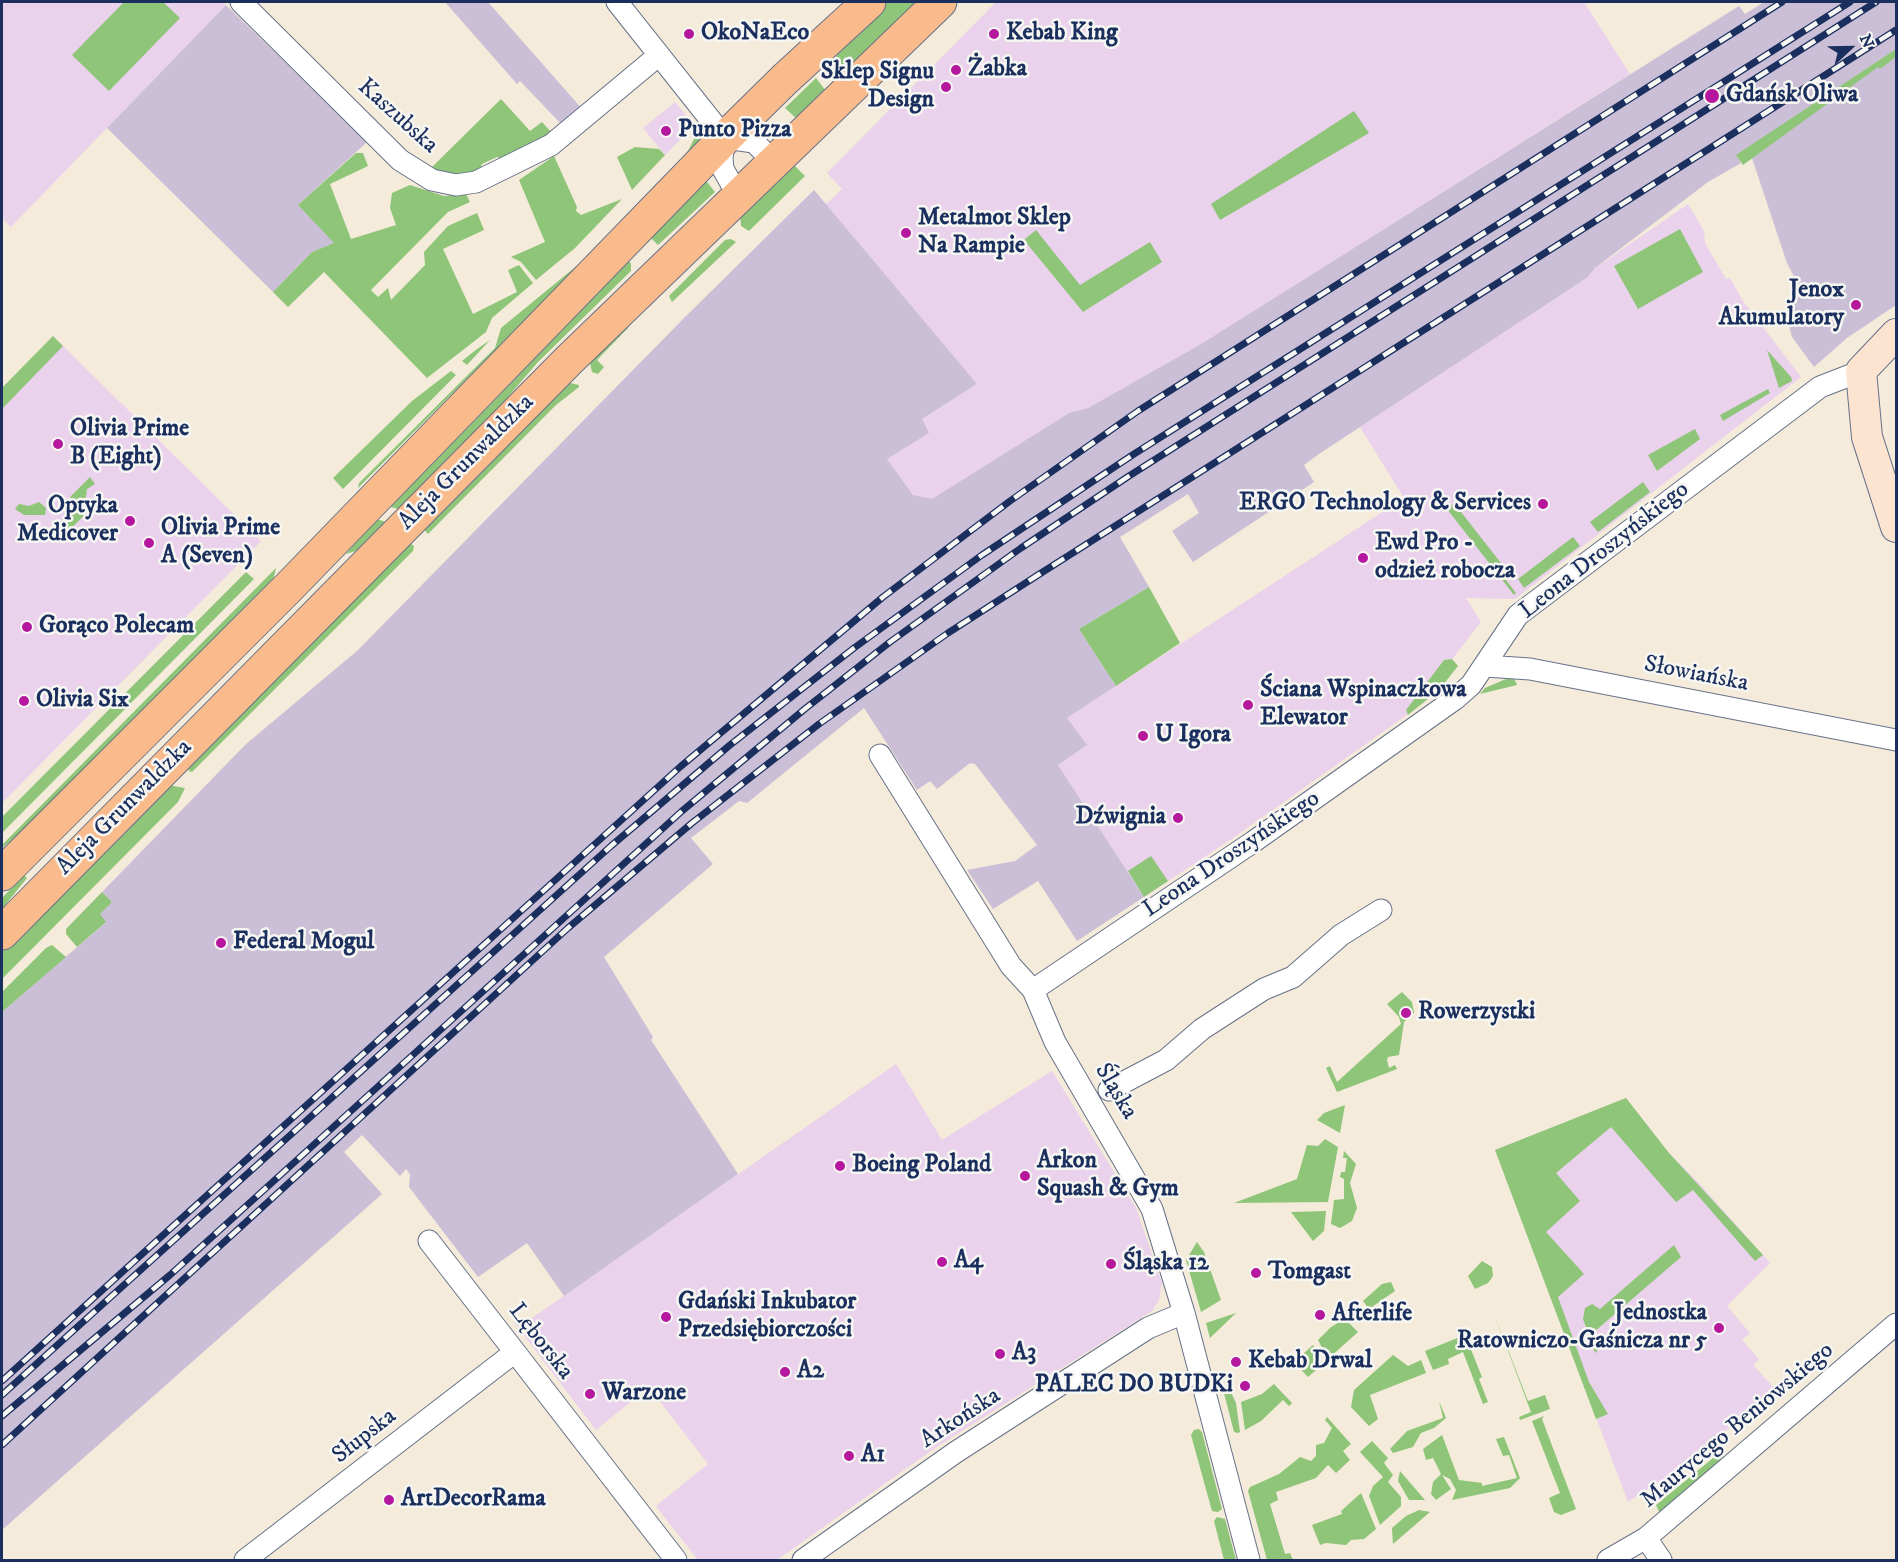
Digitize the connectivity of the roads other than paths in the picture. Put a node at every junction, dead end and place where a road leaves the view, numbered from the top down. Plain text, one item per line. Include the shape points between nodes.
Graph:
1 (241, 2) edge
2 (617, 2) edge
3 (869, 2) edge
4 (940, 2) edge
5 (817, 49) junction
6 (658, 55) junction
7 (852, 87) junction
8 (725, 138) junction
9 (773, 165) junction
10 (743, 193) junction
11 (618, 247) junction
12 (644, 287) junction
13 (1896, 334) edge
14 (1862, 371) junction
15 (1896, 527) edge
16 (1485, 666) junction
17 (1896, 740) edge
18 (880, 755) dead end
19 (2, 874) edge
20 (1380, 910) dead end
21 (2, 933) edge
22 (1033, 990) junction
23 (1108, 1090) dead end
24 (429, 1241) dead end
25 (1184, 1313) junction
26 (1896, 1324) edge
27 (515, 1352) junction
28 (1646, 1538) junction
29 (245, 1560) edge
30 (676, 1560) edge
31 (803, 1560) edge
32 (1249, 1560) edge
33 (1608, 1560) edge
34 (1661, 1560) edge

1 - 6 street, Kaszubska via 400,160 432,180 456,185 476,182 551,145
2 - 6 street
3 - 5 main road, Aleja Grunwaldzka
4 - 7 main road, Aleja Grunwaldzka
5 - 7 main road via 824,73 833,85
5 - 8 main road, Aleja Grunwaldzka
6 - 8 street
7 - 9 main road, Aleja Grunwaldzka
8 - 9 street via 754,142
8 - 10 street via 723,169 732,185
8 - 11 main road, Aleja Grunwaldzka
9 - 10 main road, Aleja Grunwaldzka
10 - 12 main road, Aleja Grunwaldzka
11 - 12 main road via 633,243 643,251
11 - 19 main road, Aleja Grunwaldzka via 288,588
12 - 21 main road, Aleja Grunwaldzka
13 - 14 street, Leona Droszyńskiego
14 - 15 street via 1867,437
14 - 16 street, Leona Droszyńskiego via 1820,387 1518,615
16 - 17 street, Słowiańska via 1530,669
16 - 22 street, Leona Droszyńskiego via 1471,686 1455,699 1262,836
18 - 22 street, Śląska via 1011,966
20 - 23 street via 1347,942 1202,1029 1166,1060
22 - 25 street, Śląska via 1055,1042 1152,1209
24 - 27 street, Lęborska
25 - 31 street, Arkońska via 1135,1336 956,1452
25 - 32 street, Śląska
26 - 28 street, Maurycego Beniowskiego
27 - 29 street, Słupska
27 - 30 street, Lęborska
28 - 33 street, Maurycego Beniowskiego
28 - 34 street

